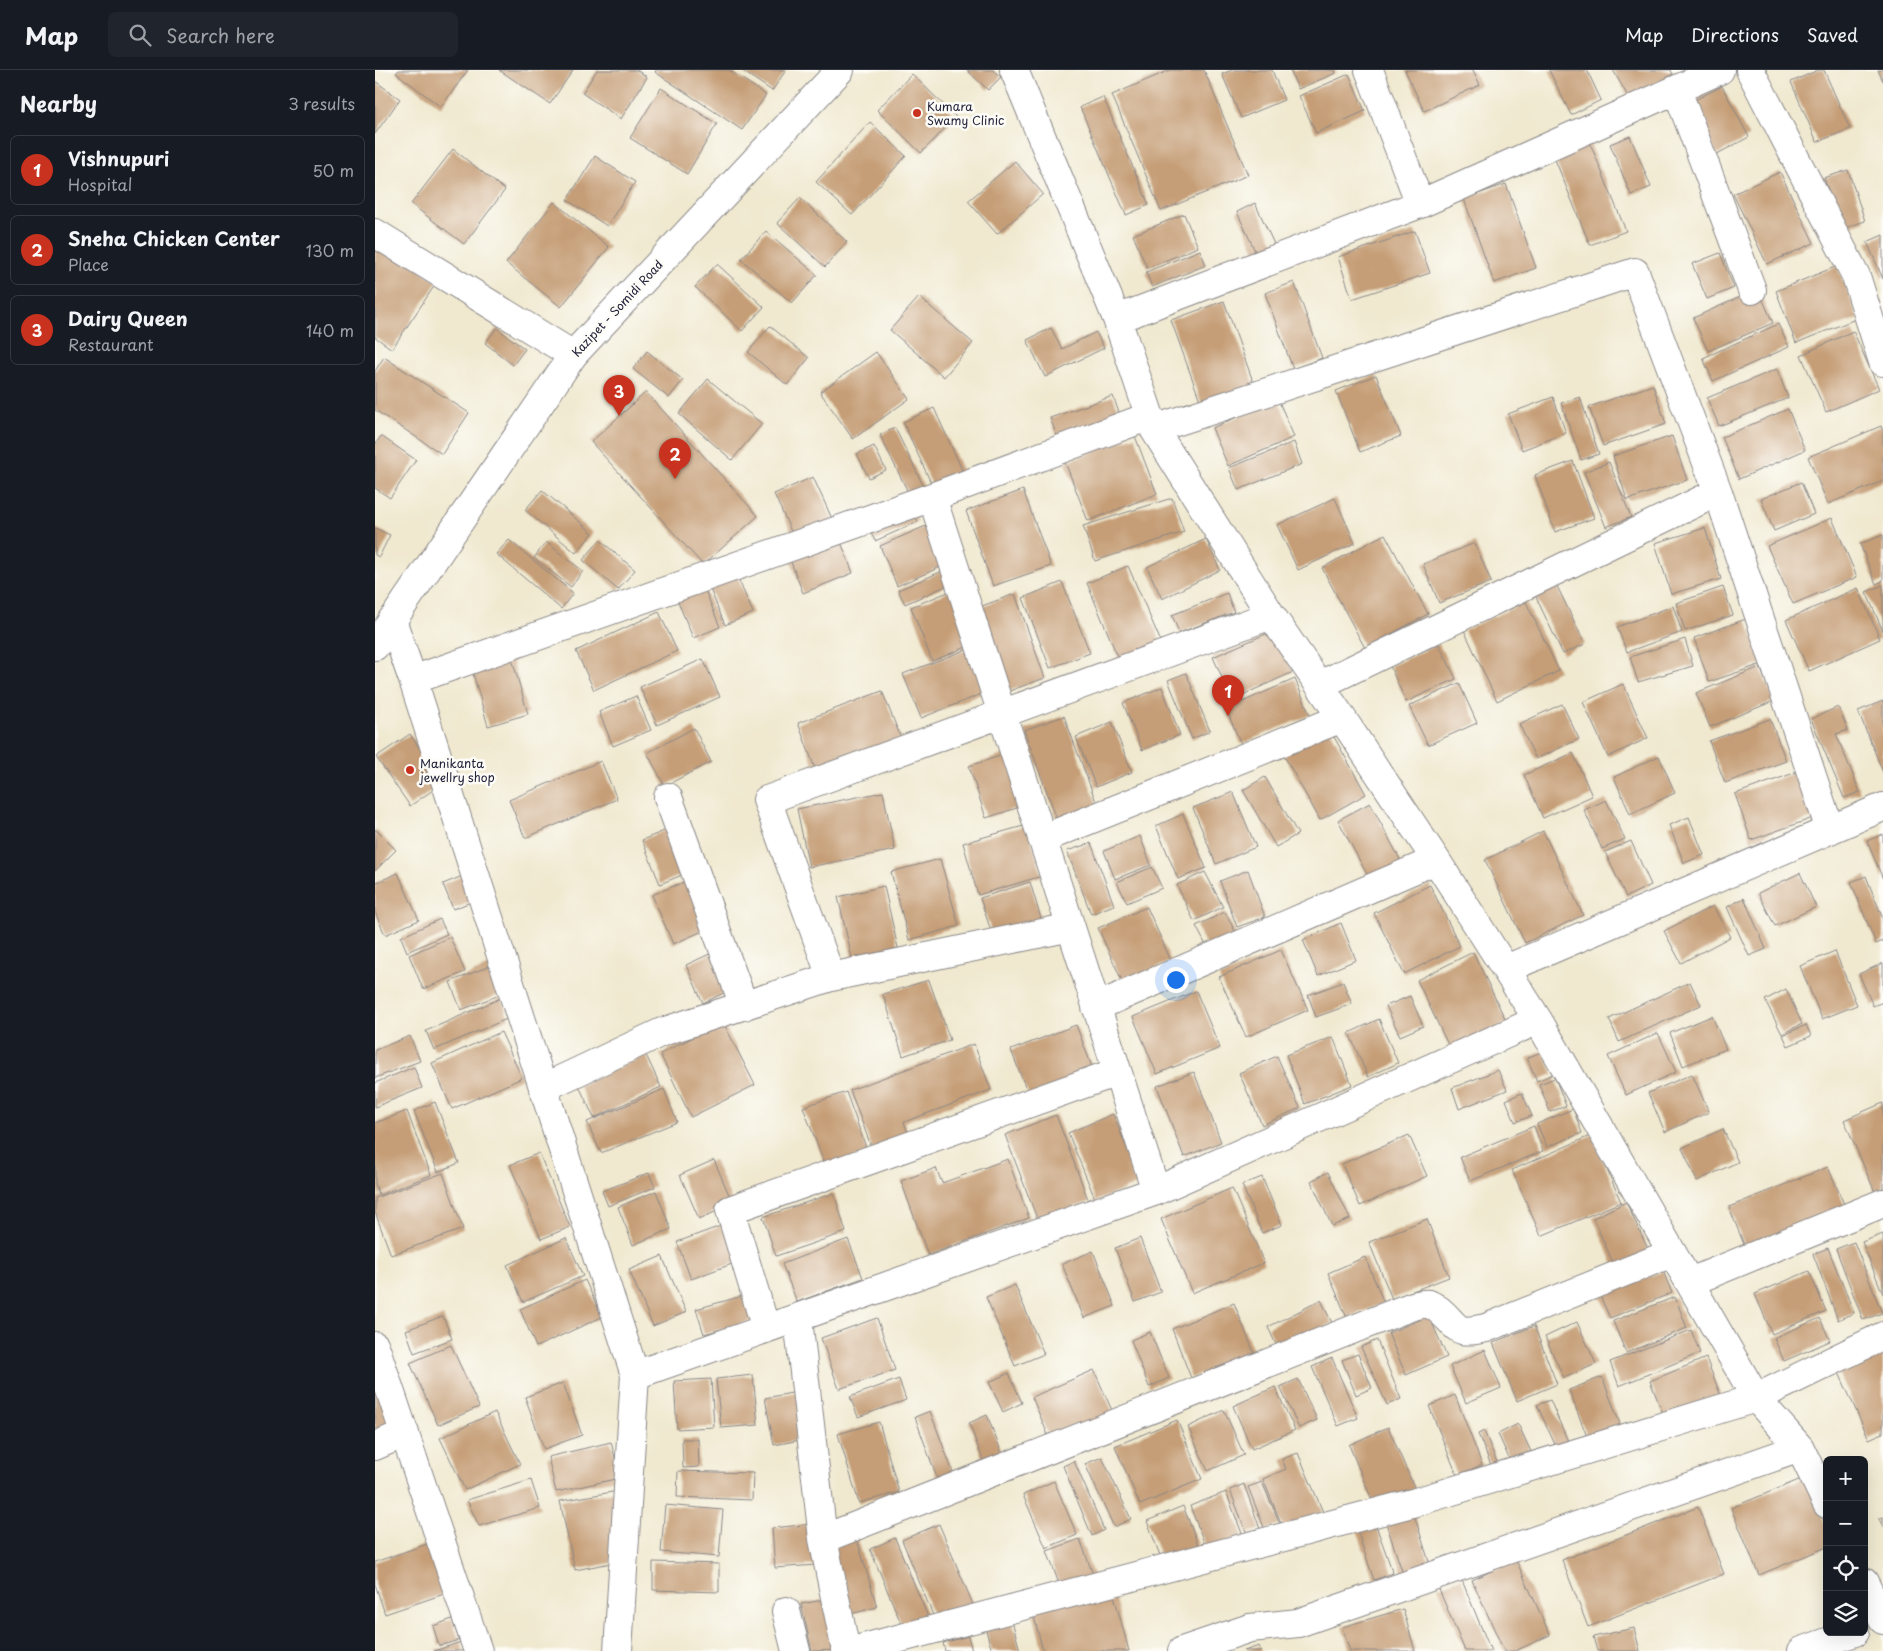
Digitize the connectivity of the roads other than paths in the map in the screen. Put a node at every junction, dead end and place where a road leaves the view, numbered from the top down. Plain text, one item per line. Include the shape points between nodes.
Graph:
1 (841, 70) edge
2 (1014, 70) edge
3 (1369, 70) edge
4 (1721, 70) edge
5 (1750, 70) edge
6 (1677, 90) junction
7 (1420, 204) junction
8 (375, 233) edge
9 (1752, 290) dead end
10 (1117, 319) junction
11 (573, 355) junction
12 (1883, 362) edge
13 (1152, 423) junction
14 (1718, 492) junction
15 (932, 497) junction
16 (1271, 616) junction
17 (392, 620) junction
18 (375, 646) edge
19 (413, 680) junction
20 (1320, 685) junction
21 (1002, 714) junction
22 (1342, 718) junction
23 (668, 797) dead end
24 (1883, 807) edge
25 (1830, 830) junction
26 (1042, 839) junction
27 (1436, 860) junction
28 (1071, 927) junction
29 (1506, 969) junction
30 (831, 978) junction
31 (744, 1006) junction
32 (1096, 1007) junction
33 (1538, 1020) junction
34 (1117, 1072) junction
35 (543, 1088) junction
36 (1156, 1191) junction
37 (1883, 1203) edge
38 (1672, 1253) junction
39 (1690, 1282) junction
40 (798, 1318) junction
41 (766, 1329) junction
42 (1883, 1336) edge
43 (375, 1346) edge
44 (635, 1375) junction
45 (1755, 1398) junction
46 (405, 1433) junction
47 (375, 1446) edge
48 (1800, 1448) junction
49 (1826, 1501) edge
50 (823, 1539) junction
51 (1868, 1590) edge
52 (786, 1611) dead end
53 (1883, 1621) edge
54 (1868, 1627) edge
55 (1844, 1636) edge
56 (478, 1651) edge
57 (618, 1651) edge
58 (796, 1651) edge
59 (846, 1651) edge
60 (851, 1651) edge
61 (1182, 1651) edge
62 (1802, 1651) edge

1 - 11 street, Kazipet - Somidi Road
2 - 10 street
3 - 7 street
4 - 6 street
5 - 12 street via 1856,276
6 - 7 street
6 - 9 street
7 - 10 street
8 - 11 street
10 - 13 street
11 - 17 street, Kazipet - Somidi Road
13 - 14 street via 1635,272
13 - 15 street
13 - 16 street
14 - 20 street
14 - 25 street
15 - 19 street
15 - 21 street
16 - 20 street
16 - 21 street
17 - 18 street, Kazipet - Somidi Road
17 - 19 street
19 - 35 street
20 - 22 street
21 - 26 street
21 - 30 street via 767,800
22 - 26 street
22 - 27 street
23 - 31 street
24 - 25 street
25 - 29 street
26 - 28 street
27 - 29 street
27 - 32 street
28 - 30 street
28 - 32 street
29 - 33 street
30 - 31 street
31 - 35 street via 662,1032
32 - 34 street
33 - 36 street
33 - 38 street
34 - 36 street
34 - 41 street via 730,1210
35 - 44 street
36 - 40 street
37 - 39 street
38 - 39 street
38 - 50 street via 1469,1332 1455,1328 1430,1304 1419,1304
39 - 45 street
40 - 41 street
40 - 50 street
41 - 44 street
42 - 45 street
43 - 46 street
44 - 57 street
45 - 48 street
45 - 60 street via 1416,1502
46 - 47 street
46 - 56 street
48 - 49 street
48 - 61 street via 1298,1623 1250,1628
50 - 59 street
51 - 53 street
52 - 58 street
53 - 54 street
55 - 62 street

